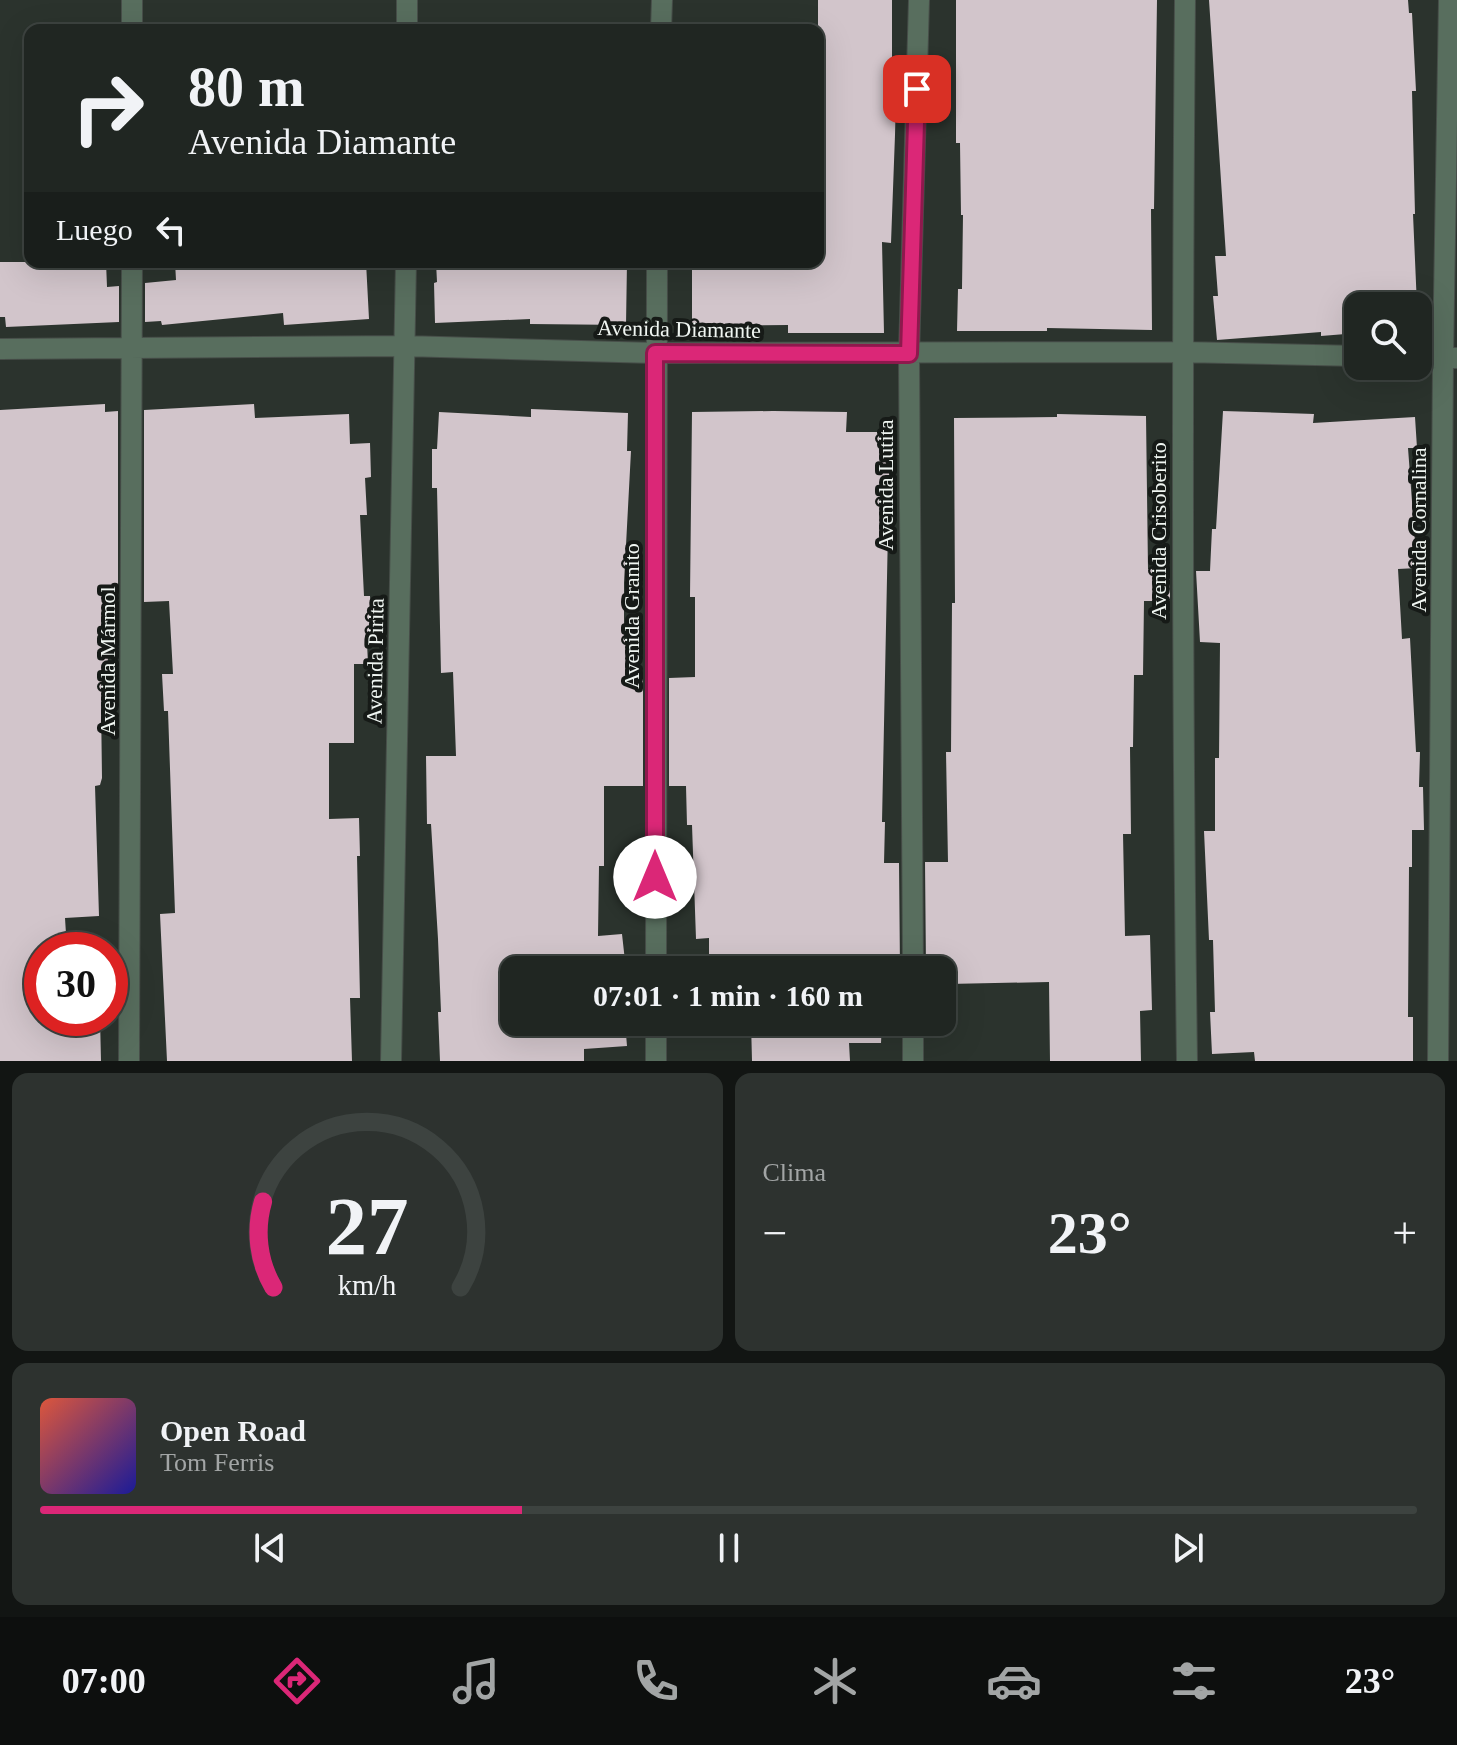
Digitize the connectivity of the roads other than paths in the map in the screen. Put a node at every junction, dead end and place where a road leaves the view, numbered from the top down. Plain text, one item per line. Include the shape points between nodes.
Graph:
1 (132, 0) edge
2 (407, 0) edge
3 (662, 0) edge
4 (919, 0) edge
5 (1185, 0) edge
6 (1449, 0) edge
7 (132, 24) edge
8 (407, 24) edge
9 (661, 24) edge
10 (132, 268) edge
11 (406, 268) edge
12 (657, 268) edge
13 (405, 346) junction
14 (0, 349) edge
15 (132, 350) junction
16 (1182, 352) junction
17 (655, 353) junction
18 (909, 354) junction
19 (1344, 356) edge
20 (1450, 358) edge
21 (656, 956) edge
22 (913, 956) edge
23 (656, 1036) edge
24 (913, 1036) edge
25 (129, 1061) edge
26 (391, 1061) edge
27 (656, 1061) edge
28 (913, 1061) edge
29 (1187, 1061) edge
30 (1438, 1061) edge

1 - 7 street
2 - 8 street
3 - 9 street
4 - 18 street, Avenida Lutita
5 - 16 street, Avenida Crisoberito
6 - 20 street, Avenida Cornalina
10 - 15 street, Avenida Mármol
11 - 13 street, Avenida Pirita
12 - 17 street, Avenida Granito
13 - 15 street, Avenida Diamante
13 - 17 street, Avenida Diamante
13 - 26 street, Avenida Pirita
14 - 15 street, Avenida Diamante
15 - 25 street, Avenida Mármol
16 - 18 street, Avenida Diamante
16 - 19 street, Avenida Diamante
16 - 29 street, Avenida Crisoberito
17 - 18 street, Avenida Diamante
17 - 21 street, Avenida Granito
18 - 22 street, Avenida Lutita
20 - 30 street, Avenida Cornalina
23 - 27 street
24 - 28 street

